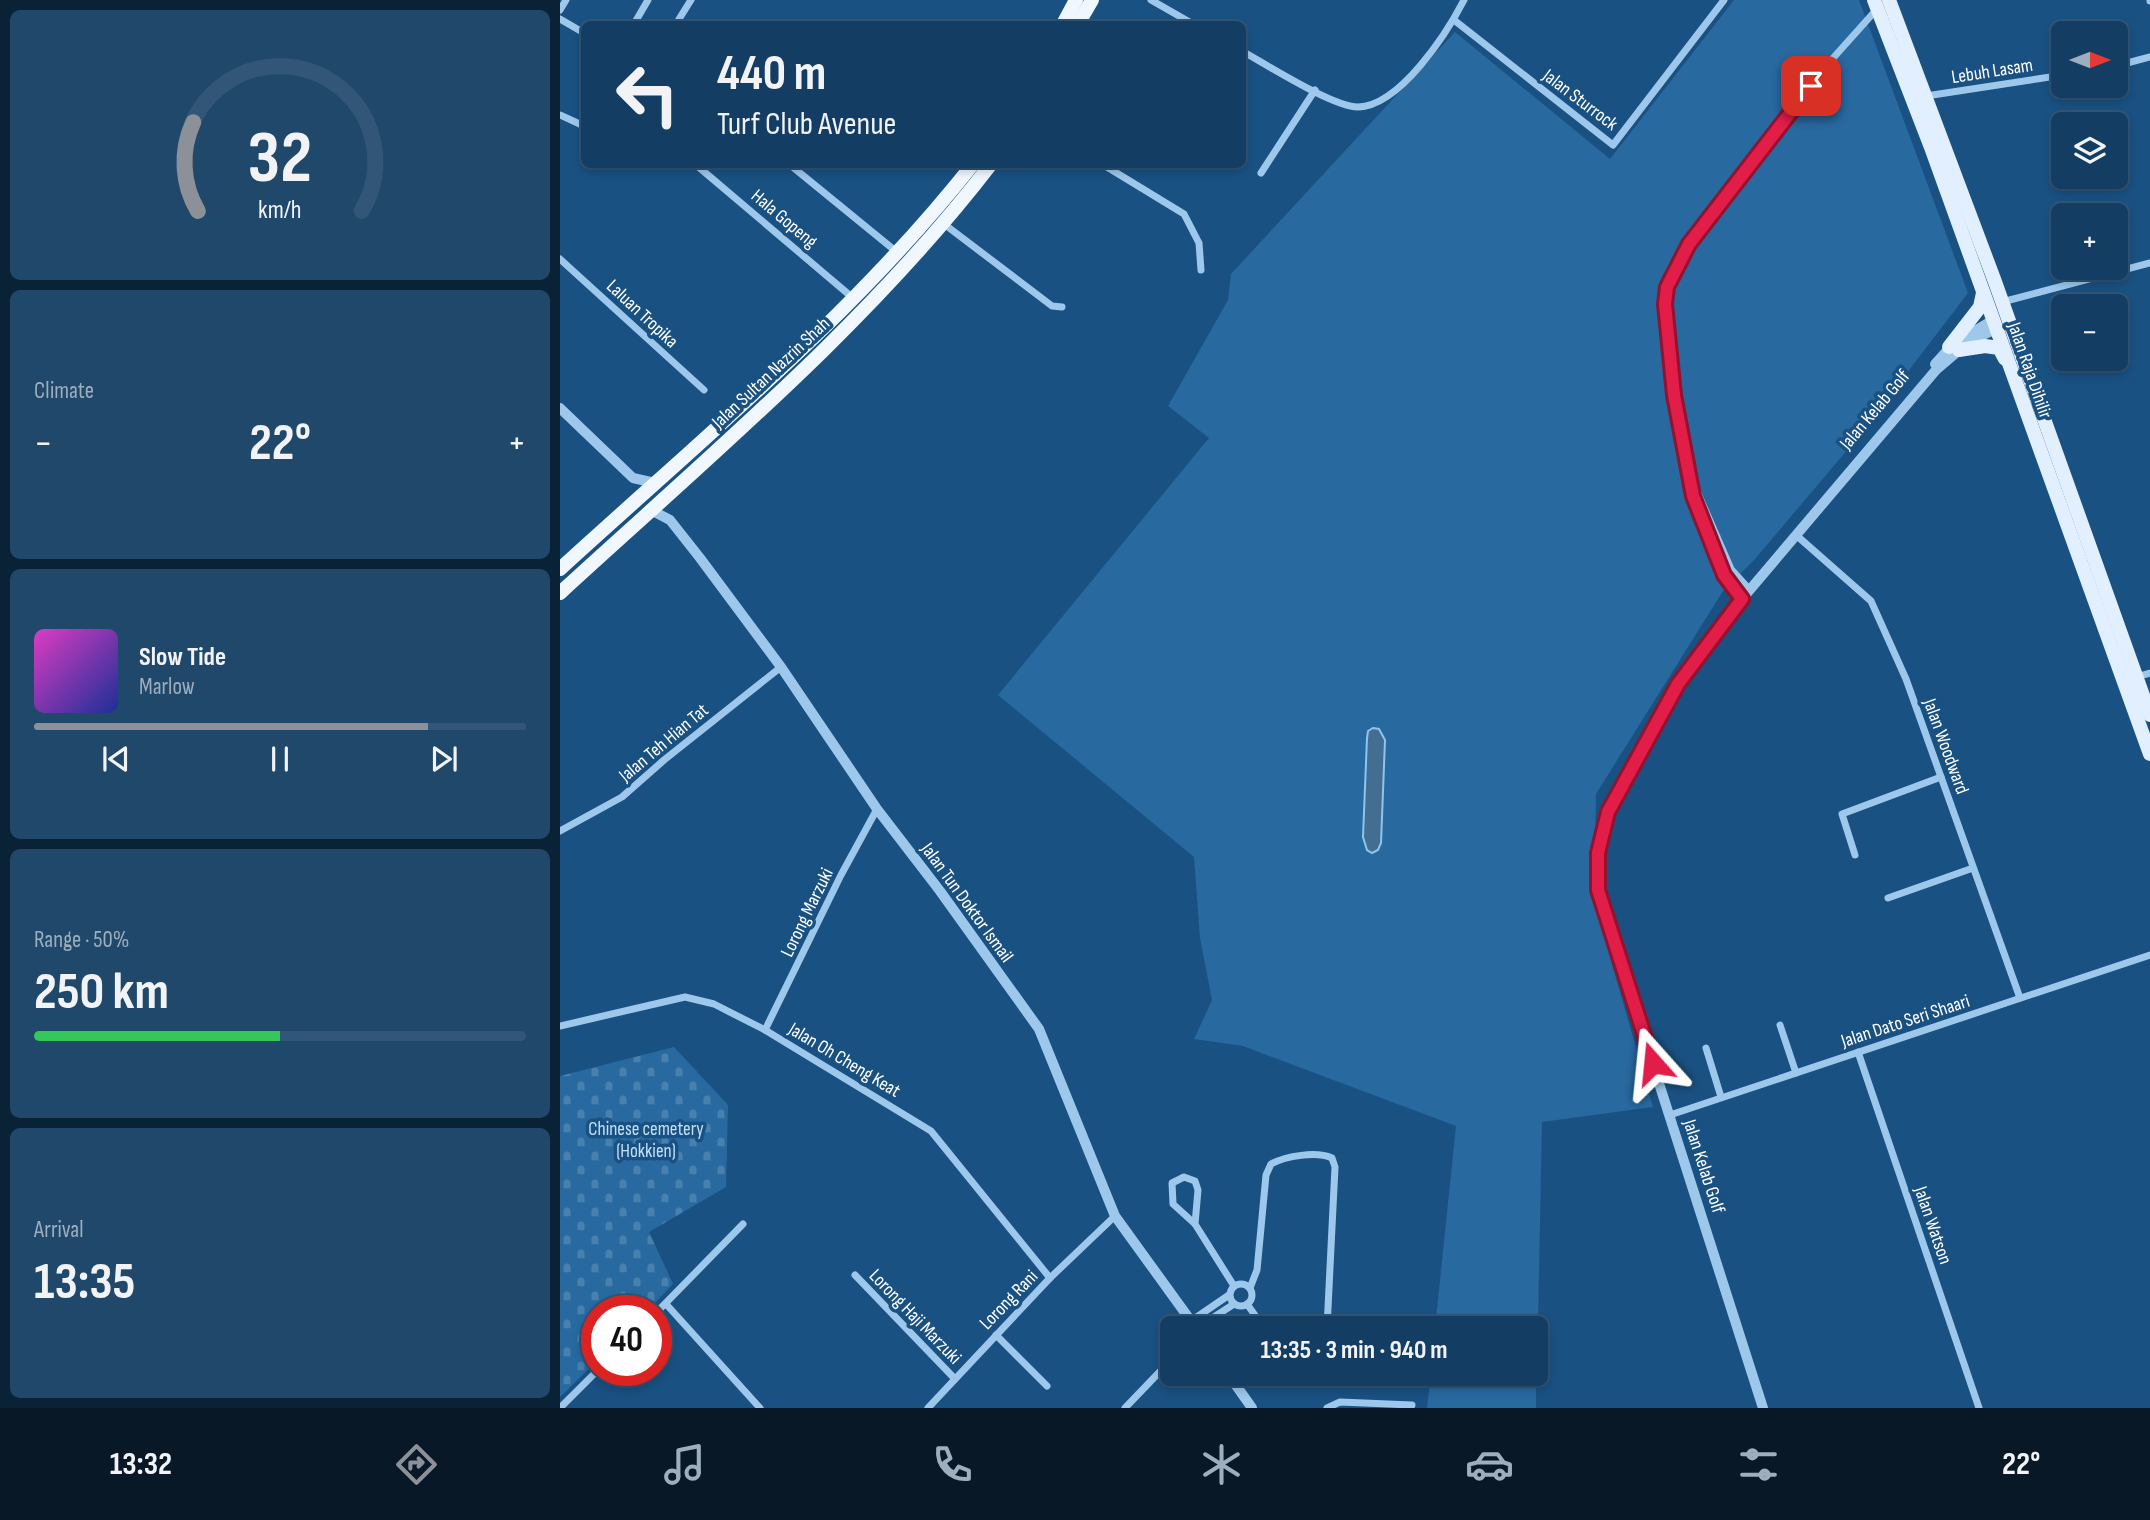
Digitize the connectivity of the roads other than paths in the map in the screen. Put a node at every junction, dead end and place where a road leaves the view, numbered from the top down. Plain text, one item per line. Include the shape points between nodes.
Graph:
1 (566, 0) edge
2 (648, 0) edge
3 (691, 0) edge
4 (1076, 0) edge
5 (1092, 0) edge
6 (1151, 0) edge
7 (1464, 0) edge
8 (1724, 0) edge
9 (1880, 3) edge
10 (560, 10) edge
11 (560, 19) edge
12 (1454, 20) junction
13 (636, 21) edge
14 (679, 21) edge
15 (1065, 21) edge
16 (1080, 21) edge
17 (1189, 21) edge
18 (581, 31) edge
19 (1246, 53) edge
20 (2150, 57) edge
21 (2128, 63) edge
22 (2051, 77) edge
23 (1315, 90) junction
24 (1926, 96) junction
25 (560, 115) edge
26 (581, 125) edge
27 (700, 168) edge
28 (794, 168) edge
29 (970, 168) edge
30 (988, 168) edge
31 (1109, 168) edge
32 (1261, 173) dead end
33 (944, 224) junction
34 (1984, 252) junction
35 (898, 253) junction
36 (560, 259) edge
37 (2150, 263) edge
38 (1201, 270) dead end
39 (1983, 293) junction
40 (853, 298) junction
41 (2002, 302) junction
42 (1062, 307) dead end
43 (1996, 324) junction
44 (1954, 348) junction
45 (2008, 363) junction
46 (2025, 368) junction
47 (704, 390) dead end
48 (560, 408) edge
49 (633, 478) junction
50 (655, 483) junction
51 (667, 495) junction
52 (633, 502) junction
53 (651, 510) junction
54 (670, 520) junction
55 (1796, 535) junction
56 (560, 569) edge
57 (560, 593) edge
58 (1746, 595) junction
59 (781, 667) junction
60 (2150, 673) edge
61 (2135, 677) junction
62 (2150, 715) edge
63 (2150, 754) edge
64 (1941, 776) junction
65 (877, 810) junction
66 (560, 831) edge
67 (1855, 855) dead end
68 (1973, 867) junction
69 (1888, 898) dead end
70 (2150, 955) edge
71 (2020, 998) junction
72 (1780, 1025) dead end
73 (560, 1026) edge
74 (765, 1030) junction
75 (1706, 1048) dead end
76 (1858, 1052) junction
77 (1796, 1073) junction
78 (1721, 1097) junction
79 (1670, 1115) junction
80 (1115, 1216) junction
81 (743, 1224) dead end
82 (1195, 1224) junction
83 (855, 1275) dead end
84 (1050, 1278) junction
85 (1234, 1286) junction
86 (1250, 1288) junction
87 (1229, 1295) junction
88 (672, 1298) edge
89 (1234, 1304) junction
90 (1247, 1304) junction
91 (672, 1311) edge
92 (1187, 1316) edge
93 (1205, 1316) edge
94 (1212, 1316) edge
95 (1256, 1316) edge
96 (1328, 1316) edge
97 (996, 1335) junction
98 (1160, 1372) edge
99 (955, 1379) junction
100 (582, 1386) edge
101 (1047, 1386) dead end
102 (1236, 1386) edge
103 (1412, 1405) dead end
104 (560, 1408) edge
105 (760, 1408) edge
106 (928, 1408) edge
107 (1125, 1408) edge
108 (1252, 1408) edge
109 (1327, 1408) edge
110 (1763, 1408) edge
111 (1979, 1408) edge

1 - 10 street
2 - 13 street
3 - 14 street
4 - 15 highway
5 - 16 highway
6 - 17 street
7 - 12 street
8 - 12 street, Jalan Sturrock via 1613,145
9 - 24 main road, Jalan Raja Dihilir
9 - 39 main road, Jalan Raja Dihilir
9 - 58 street via 1689,244 1673,272 1665,304 1674,395 1693,496 1724,575
11 - 18 street
12 - 23 street via 1429,56 1377,103 1358,107
19 - 23 street
20 - 21 street
22 - 24 street, Lebuh Lasam
23 - 32 street
24 - 34 main road, Jalan Raja Dihilir
25 - 26 street
27 - 40 street, Hala Gopeng
28 - 35 street
29 - 35 highway, Jalan Sultan Nazrin Shah
30 - 33 highway, Jalan Sultan Nazrin Shah
31 - 38 street via 1184,214 1199,243
33 - 42 street via 1052,306
33 - 51 highway, Jalan Sultan Nazrin Shah via 884,290
34 - 41 main road, Jalan Raja Dihilir
34 - 43 main road
35 - 40 highway, Jalan Sultan Nazrin Shah
36 - 47 street, Laluan Tropika
37 - 41 street
39 - 43 main road, Jalan Raja Dihilir
39 - 44 main road via 1980,307
40 - 50 highway, Jalan Sultan Nazrin Shah
41 - 46 main road, Jalan Raja Dihilir
43 - 44 street
43 - 45 main road, Jalan Raja Dihilir
43 - 46 main road via 2007,330 2018,362
44 - 45 main road via 1999,348
44 - 55 street, Jalan Kelab Golf
44 - 55 street, Jalan Kelab Golf
45 - 63 main road, Jalan Raja Dihilir
46 - 61 main road, Jalan Raja Dihilir
48 - 49 street
49 - 50 street
49 - 52 street
50 - 52 highway, Jalan Sultan Nazrin Shah
51 - 53 highway, Jalan Sultan Nazrin Shah
51 - 54 street
52 - 56 highway, Jalan Sultan Nazrin Shah
53 - 54 street, Jalan Tun Doktor Ismail
53 - 57 highway, Jalan Sultan Nazrin Shah
54 - 59 street, Jalan Tun Doktor Ismail
55 - 58 street, Jalan Kelab Golf
55 - 64 street, Jalan Woodward via 1871,600
58 - 79 street, Jalan Kelab Golf via 1678,684 1608,812 1598,853 1598,890
59 - 65 street, Jalan Tun Doktor Ismail
59 - 66 street, Jalan Teh Hian Tat via 622,797
60 - 61 street
61 - 62 main road, Jalan Raja Dihilir
64 - 67 street via 1842,814
64 - 68 street, Jalan Woodward
65 - 74 street, Lorong Marzuki
65 - 80 street, Jalan Tun Doktor Ismail via 1038,1030
68 - 69 street
68 - 71 street, Jalan Woodward
70 - 71 street, Jalan Dato Seri Shaari
71 - 76 street, Jalan Dato Seri Shaari
72 - 77 street
73 - 74 street, Jalan Oh Cheng Keat via 685,997 714,1004
74 - 84 street, Jalan Oh Cheng Keat via 931,1131
75 - 78 street
76 - 77 street, Jalan Dato Seri Shaari
76 - 111 street, Jalan Watson
77 - 78 street, Jalan Dato Seri Shaari
78 - 79 street, Jalan Dato Seri Shaari
79 - 110 street, Jalan Kelab Golf
80 - 84 street, Lorong Rani
80 - 92 street, Jalan Tun Doktor Ismail
81 - 88 street
82 - 82 street via 1173,1204 1172,1183 1184,1177 1195,1181 1198,1190
82 - 85 street
83 - 99 street, Lorong Haji Marzuki
84 - 97 street, Lorong Rani
85 - 86 street via 1240,1283
85 - 87 street
86 - 90 street
86 - 96 street via 1257,1270 1266,1175 1271,1164 1324,1155 1332,1158 1335,1167
87 - 89 street
87 - 93 street
89 - 90 street
89 - 94 street
90 - 95 street
91 - 105 street
97 - 99 street, Lorong Rani
97 - 101 street
98 - 107 street
99 - 106 street, Lorong Rani
100 - 104 street
102 - 108 street
103 - 109 street via 1340,1402

